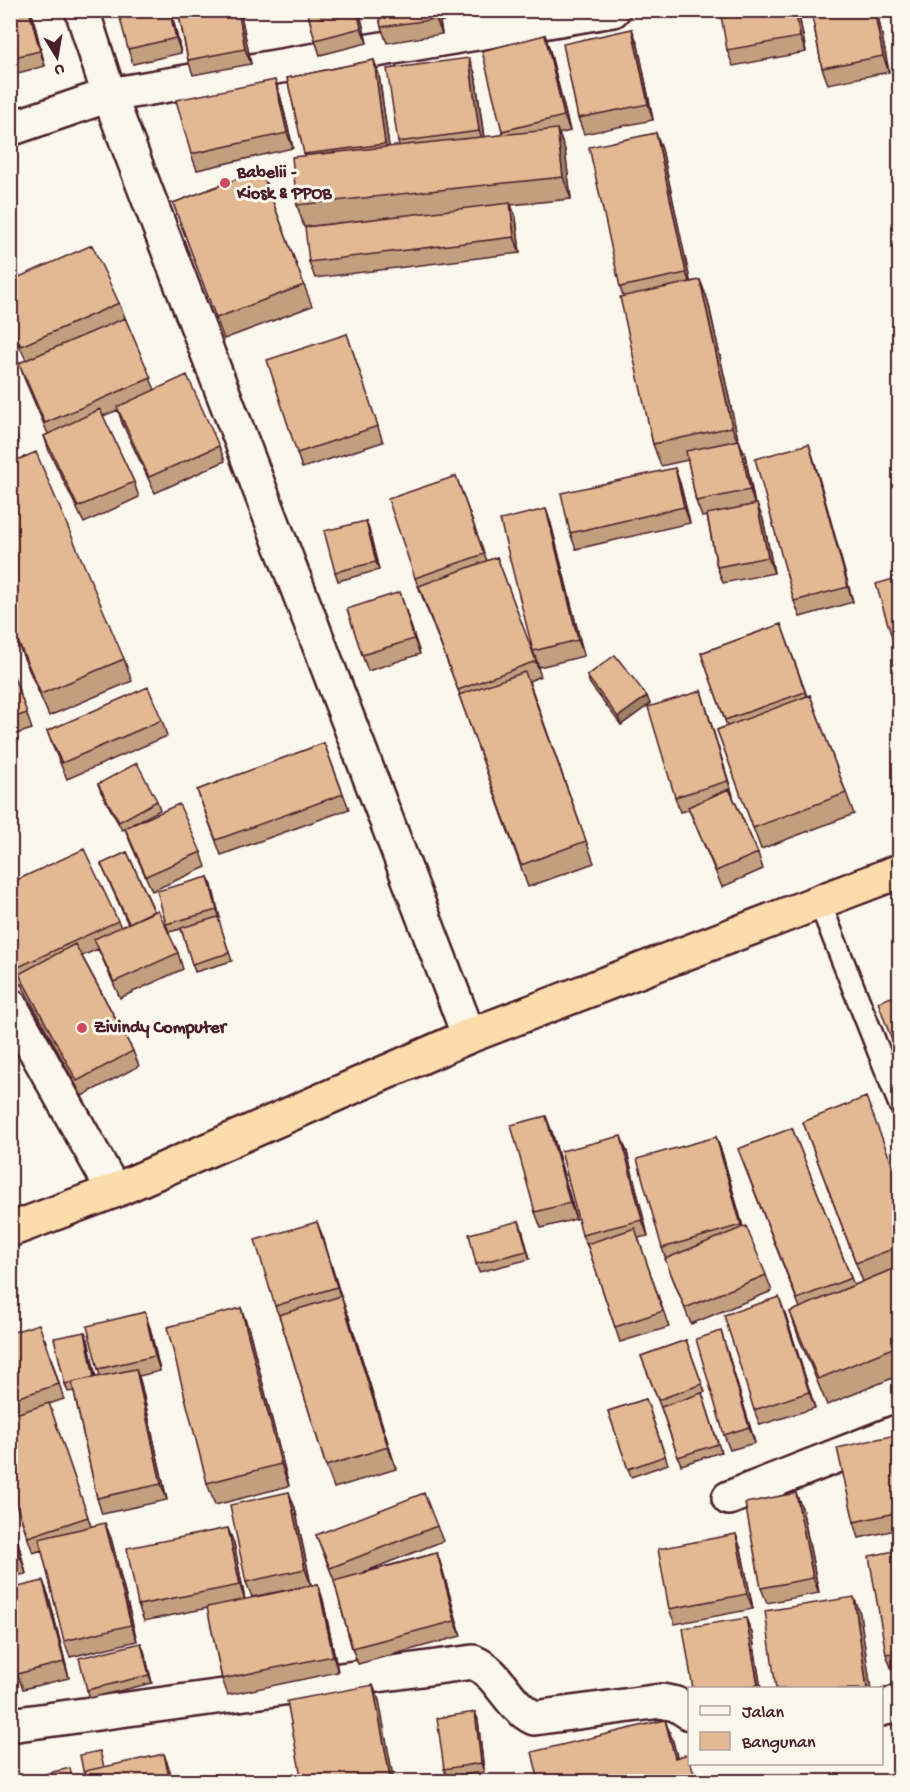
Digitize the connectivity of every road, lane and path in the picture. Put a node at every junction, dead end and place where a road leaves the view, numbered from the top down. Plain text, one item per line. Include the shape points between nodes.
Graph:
1 (82, 10) edge
2 (613, 10) edge
3 (109, 95) junction
4 (10, 129) edge
5 (900, 871) edge
6 (819, 901) junction
7 (10, 1005) edge
8 (469, 1036) junction
9 (900, 1105) edge
10 (114, 1191) junction
11 (10, 1230) edge
12 (900, 1431) edge
13 (729, 1498) dead end
14 (900, 1701) edge
15 (883, 1709) edge
16 (688, 1712) edge
17 (10, 1725) edge

1 - 3 street
2 - 3 street
3 - 4 street
3 - 8 street
5 - 6 highway
6 - 8 highway
6 - 9 lane
7 - 10 street
8 - 10 highway
10 - 11 highway
12 - 13 street
14 - 15 street
16 - 17 street via 661,1701 534,1718 523,1712 487,1668 472,1662

